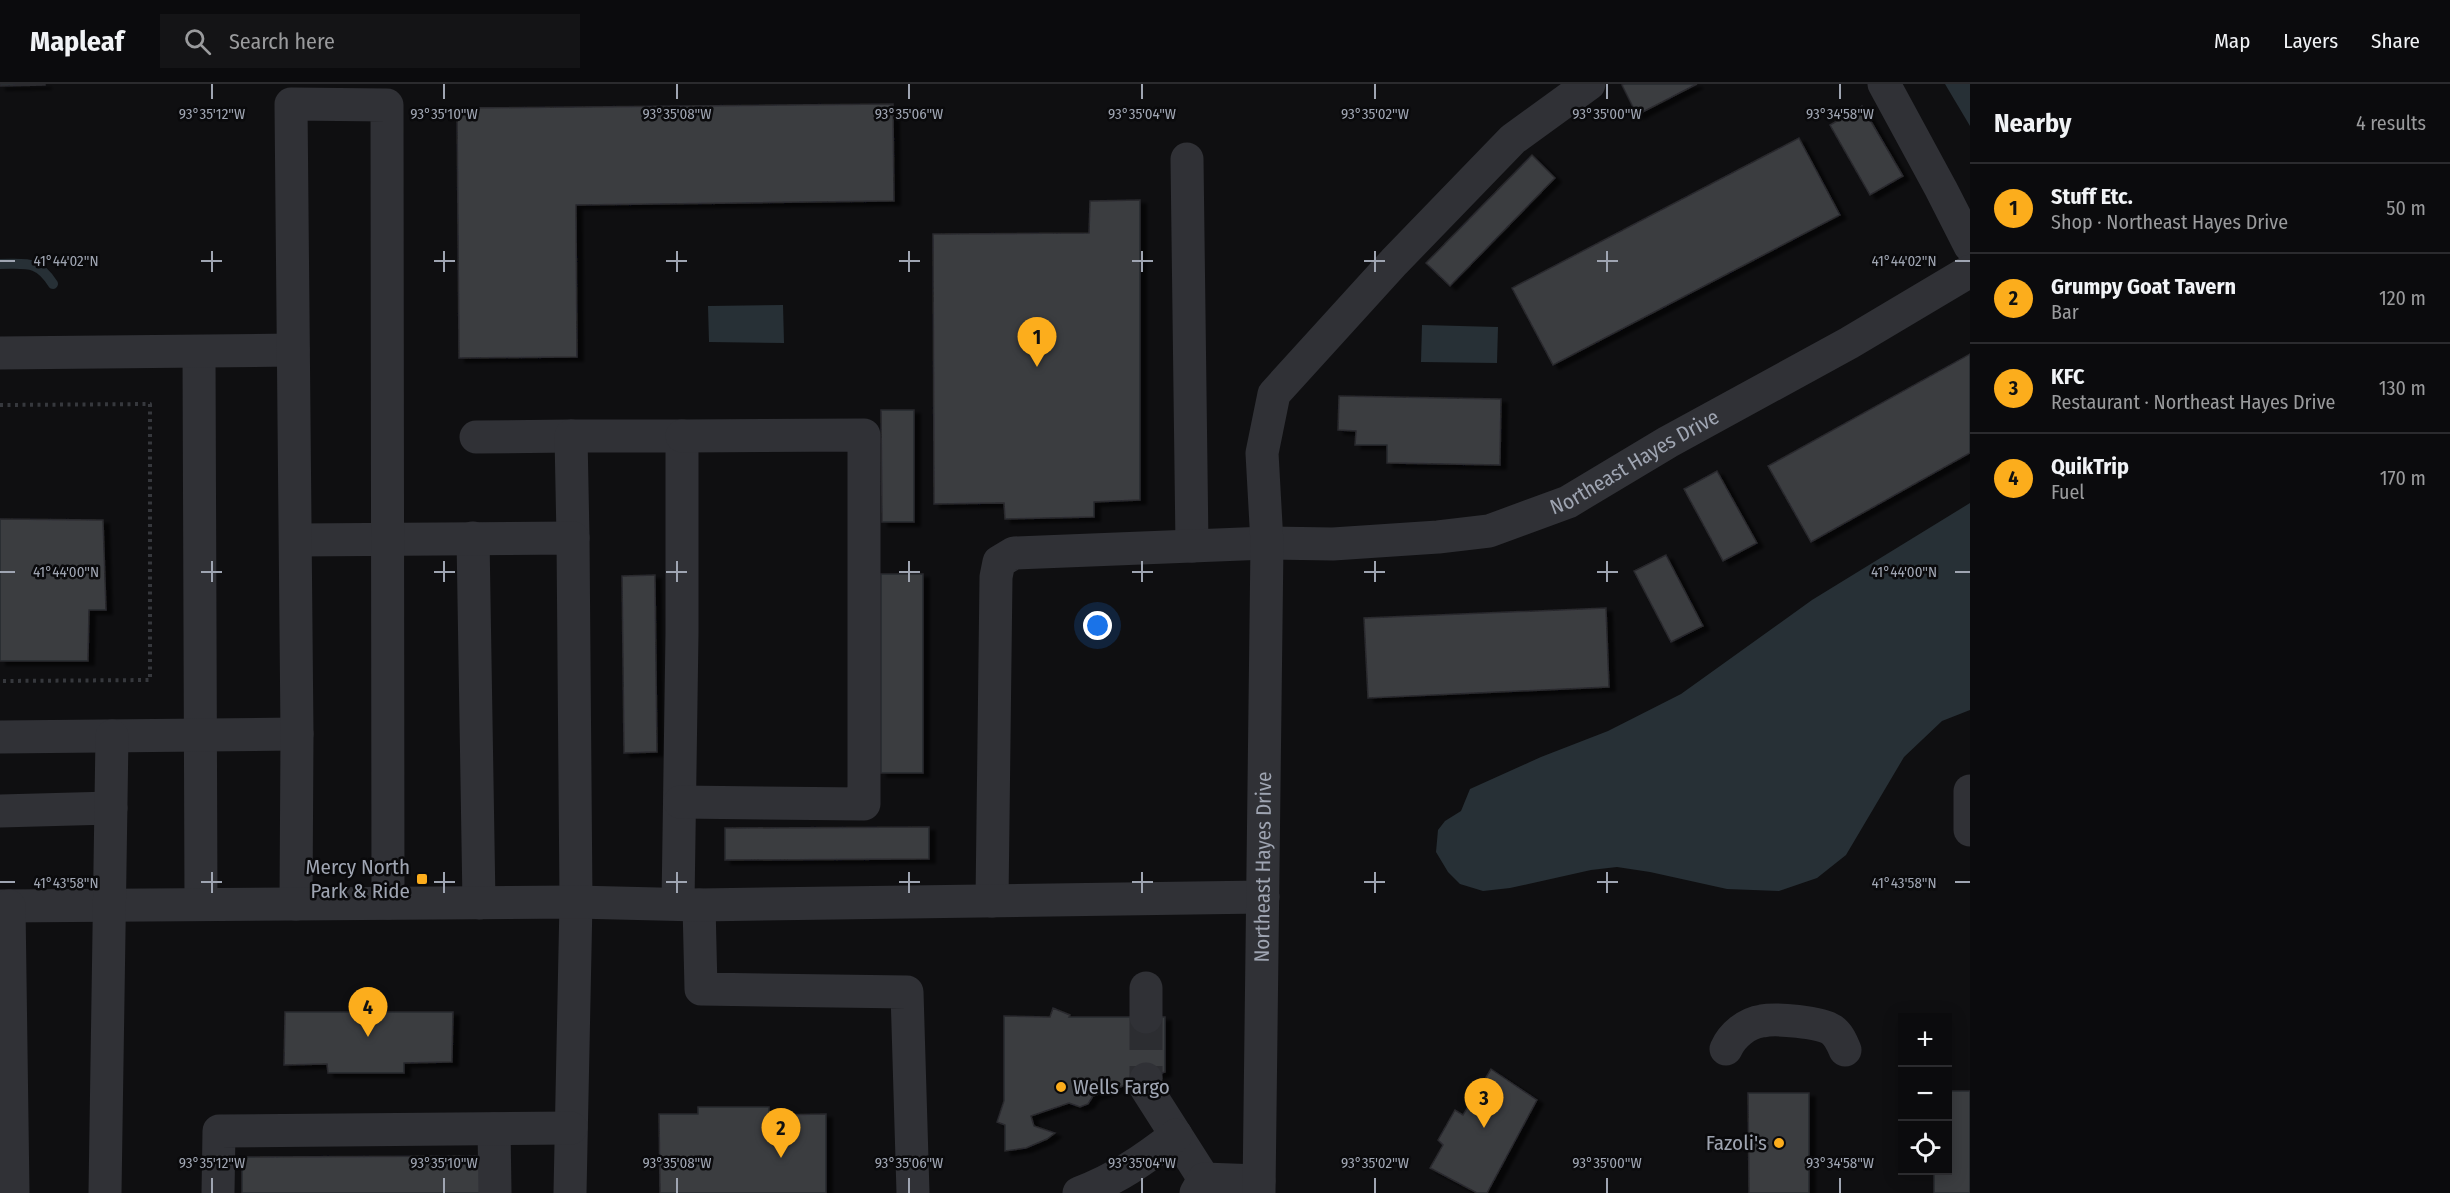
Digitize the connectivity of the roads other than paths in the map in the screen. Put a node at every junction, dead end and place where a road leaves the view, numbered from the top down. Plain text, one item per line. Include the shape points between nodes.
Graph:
1 (1589, 84) edge
2 (1884, 84) edge
3 (1186, 159) dead end
4 (1970, 246) edge
5 (1970, 271) edge
6 (293, 350) junction
7 (199, 352) junction
8 (0, 353) edge
9 (571, 436) junction
10 (682, 436) junction
11 (476, 437) dead end
12 (473, 538) junction
13 (573, 538) junction
14 (387, 539) junction
15 (296, 540) junction
16 (1267, 543) junction
17 (1192, 546) junction
18 (297, 734) junction
19 (201, 735) junction
20 (112, 736) junction
21 (0, 737) edge
22 (1970, 791) edge
23 (680, 802) junction
24 (111, 808) junction
25 (0, 811) edge
26 (1970, 830) edge
27 (1263, 897) junction
28 (992, 901) junction
29 (576, 902) junction
30 (388, 903) junction
31 (479, 903) junction
32 (201, 904) junction
33 (297, 904) junction
34 (108, 905) junction
35 (689, 905) junction
36 (5, 906) edge
37 (1726, 1049) dead end
38 (1845, 1050) dead end
39 (1146, 1083) tunnel mouth
40 (571, 1128) junction
41 (494, 1129) junction
42 (1176, 1135) junction
43 (1200, 1186) edge
44 (1259, 1187) edge
45 (13, 1193) edge
46 (105, 1193) edge
47 (218, 1193) edge
48 (495, 1193) edge
49 (570, 1193) edge
50 (913, 1193) edge
51 (1079, 1193) edge

1 - 16 street, Northeast Hayes Drive via 1513,139 1394,262 1275,394 1262,453
2 - 4 street
3 - 17 street
5 - 16 street, Northeast Hayes Drive via 1568,501 1489,531 1333,544
6 - 7 street
6 - 14 street via 291,104 387,105
6 - 15 street
7 - 8 street
7 - 19 street
9 - 10 street
9 - 11 street
9 - 13 street
10 - 23 street
10 - 23 street via 864,435 864,804
12 - 13 street
12 - 14 street
12 - 31 street
13 - 29 street
14 - 15 street
14 - 30 street
15 - 18 street
16 - 17 street
16 - 27 street, Northeast Hayes Drive
17 - 28 street via 1014,554 999,562
18 - 19 street
18 - 33 street
19 - 20 street
19 - 32 street
20 - 21 street
20 - 24 street
22 - 26 street
23 - 35 street
24 - 25 street
24 - 34 street
27 - 28 street
27 - 44 street, Northeast Hayes Drive
28 - 35 street
29 - 31 street
29 - 35 street
29 - 40 street
30 - 31 street
30 - 33 street
32 - 33 street
32 - 34 street
34 - 36 street
34 - 46 street
35 - 50 street via 701,989 907,992
36 - 45 street
37 - 38 street via 1730,1039 1762,1021 1815,1023 1832,1030
39 - 42 street
40 - 41 street
40 - 49 street
41 - 47 street via 219,1131
41 - 48 street
42 - 43 street
42 - 51 street via 1104,1184
43 - 44 street

